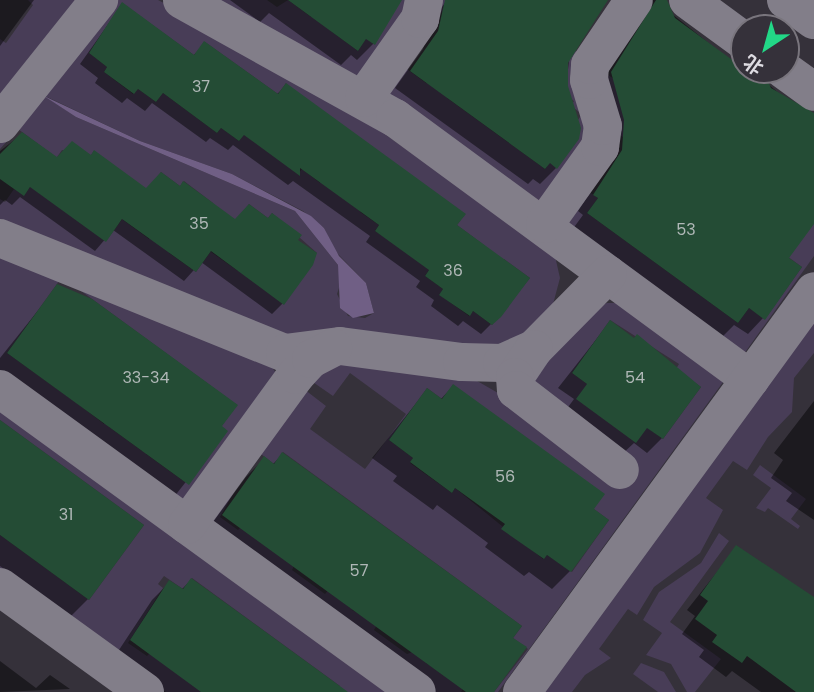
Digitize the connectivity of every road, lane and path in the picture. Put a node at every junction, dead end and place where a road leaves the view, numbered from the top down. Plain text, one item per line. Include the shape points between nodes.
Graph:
1 (99, 0) edge
2 (182, 0) edge
3 (424, 0) edge
4 (634, 0) edge
5 (688, 0) edge
6 (786, 0) edge
7 (814, 20) edge
8 (730, 31) edge
9 (364, 98) junction
10 (0, 124) edge
11 (545, 225) junction
12 (0, 238) edge
13 (608, 274) junction
14 (814, 291) edge
15 (349, 347) junction
16 (267, 348) junction
17 (534, 349) junction
18 (462, 362) junction
19 (750, 379) junction
20 (0, 389) edge
21 (282, 395) junction
22 (526, 401) junction
23 (620, 470) dead end
24 (187, 525) junction
25 (0, 587) edge
26 (145, 692) edge
27 (417, 692) edge
28 (522, 692) edge

1 - 10 street
2 - 9 street
3 - 9 street via 420,19
4 - 11 street via 590,65 591,87 603,126 600,147
5 - 8 street
6 - 7 street
9 - 11 street
11 - 13 street
12 - 16 street
13 - 17 street
13 - 19 street
14 - 19 street
15 - 16 street via 290,353
15 - 18 street
15 - 21 street via 318,353
16 - 21 street via 289,367
17 - 18 street via 502,363
17 - 22 street via 515,377 516,390
18 - 22 street via 495,377
19 - 28 street
20 - 24 street
21 - 24 street
22 - 23 street
24 - 27 street
25 - 26 street

